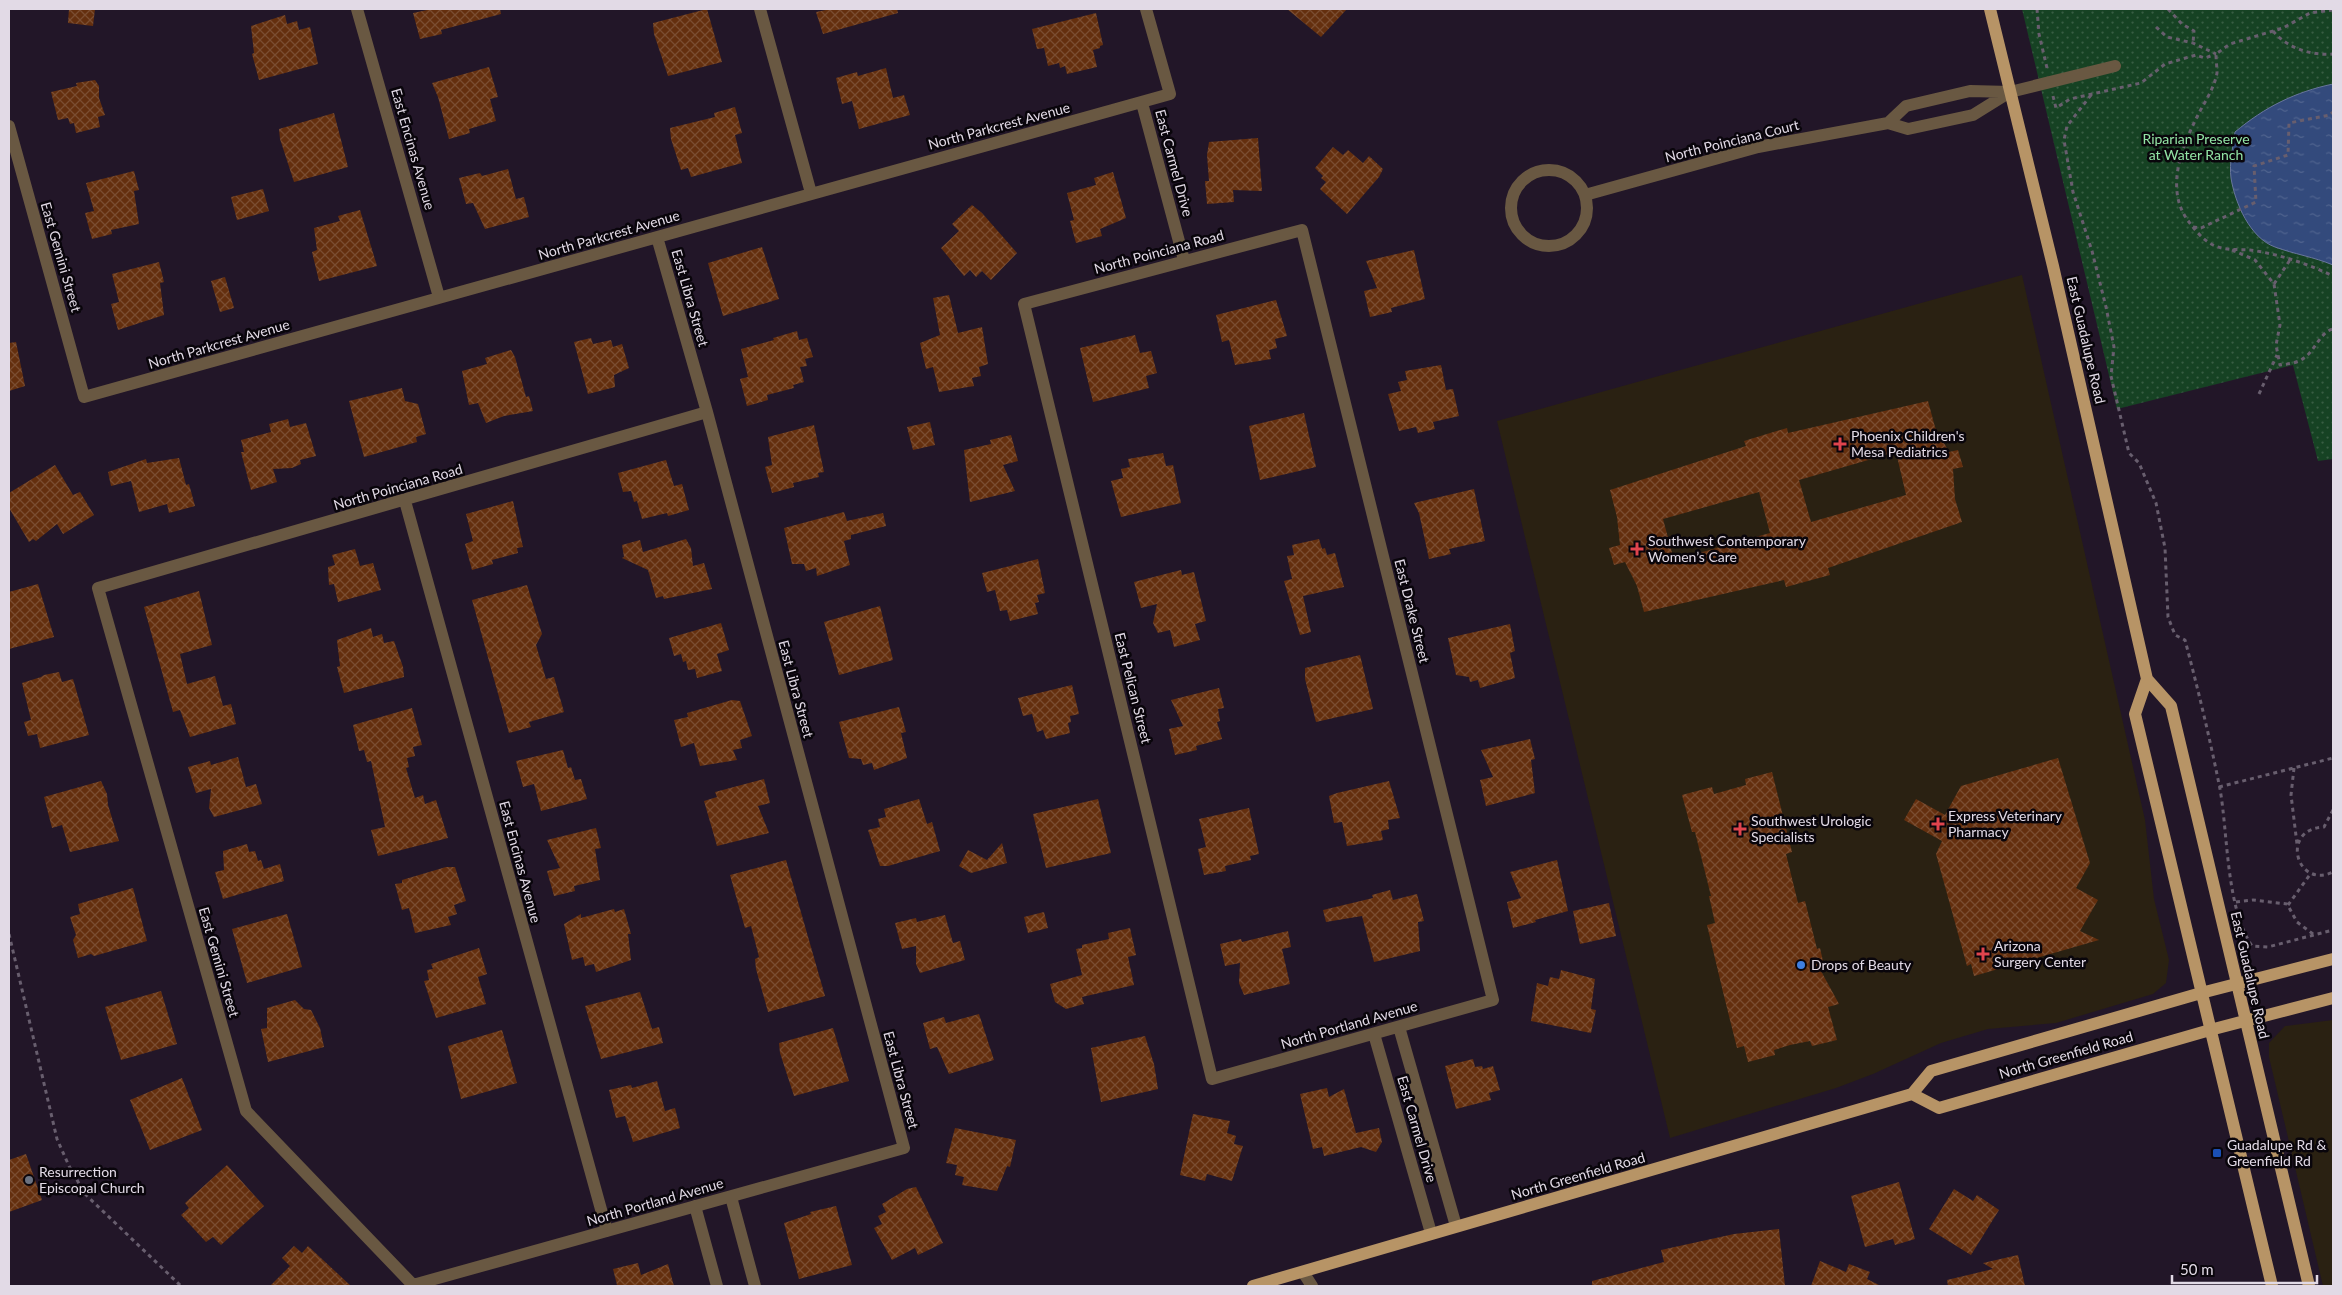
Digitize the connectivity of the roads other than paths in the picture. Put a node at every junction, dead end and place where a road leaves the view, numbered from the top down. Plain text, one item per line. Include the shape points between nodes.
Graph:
1 (357, 9) edge
2 (760, 9) edge
3 (1146, 9) edge
4 (1990, 9) edge
5 (2115, 66) dead end
6 (2010, 92) junction
7 (1142, 103) junction
8 (1888, 123) junction
9 (9, 126) edge
10 (811, 193) junction
11 (1585, 195) junction
12 (1302, 230) joint
13 (657, 238) junction
14 (1184, 260) junction
15 (439, 298) junction
16 (1024, 304) joint
17 (84, 397) joint
18 (706, 412) junction
19 (405, 501) junction
20 (98, 588) joint
21 (2148, 679) junction
22 (2333, 959) edge
23 (2237, 984) junction
24 (2201, 994) junction
25 (2333, 998) edge
26 (1493, 1000) joint
27 (2246, 1020) junction
28 (1399, 1027) junction
29 (2210, 1030) junction
30 (1374, 1034) junction
31 (1212, 1079) joint
32 (1912, 1094) junction
33 (904, 1148) joint
34 (731, 1197) junction
35 (696, 1206) junction
36 (1456, 1226) junction
37 (607, 1231) junction
38 (1431, 1233) junction
39 (1303, 1272) junction
40 (413, 1285) joint
41 (717, 1286) edge
42 (755, 1286) edge
43 (1253, 1286) edge
44 (1304, 1286) edge
45 (1312, 1286) edge
46 (2272, 1286) edge
47 (2309, 1286) edge

1 - 15 street, East Encinas Avenue
2 - 10 street
3 - 7 street, North Parkcrest Avenue via 1170,94
4 - 6 main road, East Guadalupe Road
5 - 6 street
6 - 8 street via 1970,91 1906,106
6 - 8 street, North Poinciana Court via 1973,115 1908,129
6 - 21 main road, East Guadalupe Road
7 - 10 street, North Parkcrest Avenue
7 - 14 street, East Carmel Drive
8 - 11 street, North Poinciana Court via 1758,147
9 - 17 street, East Gemini Street
10 - 13 street, North Parkcrest Avenue
11 - 11 street via 1570,176 1546,170 1533,173 1516,190 1512,215 1516,226 1530,239 1547,245 1559,244 1580,230 1587,207
12 - 14 street, North Poinciana Road
12 - 26 street, East Drake Street
13 - 15 street, North Parkcrest Avenue
13 - 18 street, East Libra Street
14 - 16 street, North Poinciana Road
15 - 17 street, North Parkcrest Avenue
16 - 31 street, East Pelican Street
18 - 19 street, North Poinciana Road
18 - 33 street, East Libra Street
19 - 20 street, North Poinciana Road
19 - 37 street, East Encinas Avenue
20 - 40 street, East Gemini Street via 246,1111
21 - 23 main road, East Guadalupe Road via 2171,706
21 - 24 main road via 2135,714
22 - 23 main road, North Greenfield Road
23 - 24 main road, North Greenfield Road
23 - 27 main road, East Guadalupe Road
24 - 29 main road
24 - 32 main road, North Greenfield Road via 1931,1071
25 - 27 main road, North Greenfield Road
26 - 28 street, North Portland Avenue
27 - 29 main road, North Greenfield Road
27 - 47 main road, East Guadalupe Road
28 - 30 street, North Portland Avenue
28 - 36 street, East Carmel Drive
29 - 32 main road, North Greenfield Road via 1939,1108
29 - 46 main road
30 - 31 street, North Portland Avenue
30 - 38 street, East Carmel Drive
32 - 36 main road, North Greenfield Road
33 - 34 street, North Portland Avenue
34 - 35 street, North Portland Avenue
34 - 42 street
35 - 37 street, North Portland Avenue
35 - 41 street
36 - 38 main road, North Greenfield Road
37 - 40 street, North Portland Avenue
38 - 39 main road, North Greenfield Road
39 - 43 main road, North Greenfield Road
39 - 44 street
39 - 45 street

